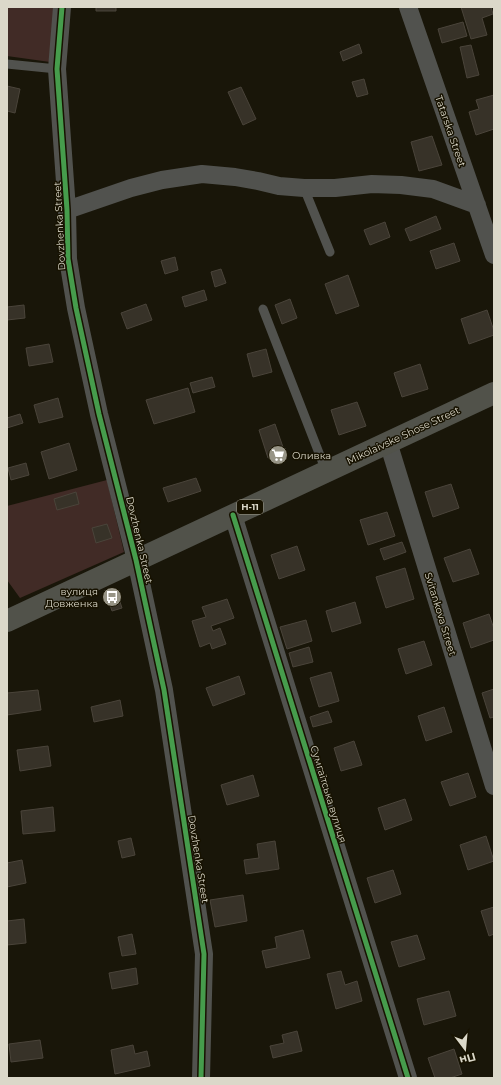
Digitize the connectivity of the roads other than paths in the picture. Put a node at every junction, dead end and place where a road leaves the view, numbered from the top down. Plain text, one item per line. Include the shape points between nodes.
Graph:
1 (62, 7) edge
2 (408, 7) edge
3 (7, 64) edge
4 (57, 69) junction
5 (304, 188) junction
6 (477, 205) junction
7 (67, 210) junction
8 (330, 252) dead end
9 (494, 255) edge
10 (263, 309) dead end
11 (494, 392) edge
12 (388, 442) junction
13 (326, 471) junction
14 (233, 515) junction
15 (136, 560) junction
16 (7, 621) edge
17 (494, 786) edge
18 (201, 1078) edge
19 (408, 1078) edge

1 - 4 street, Dovzhenka Street
2 - 6 street, Tatarska Street
3 - 4 lane
4 - 7 street, Dovzhenka Street
5 - 6 street via 401,185 433,189
5 - 7 street via 202,174 131,188
5 - 8 lane
6 - 9 street, Tatarska Street
7 - 15 street, Dovzhenka Street via 68,259 76,308 99,414
10 - 13 lane
11 - 12 main road, Mikolaivske Shose Street / Н-11
12 - 13 main road, Mikolaivske Shose Street / Н-11
12 - 17 street, Svitankova Street
13 - 14 main road, Mikolaivske Shose Street / Н-11
14 - 15 main road, Mikolaivske Shose Street / Н-11
14 - 19 street, Сумгаїтська вулиця
15 - 16 main road, Mikolaivske Shose Street / Н-11
15 - 18 street, Dovzhenka Street via 164,690 204,954

